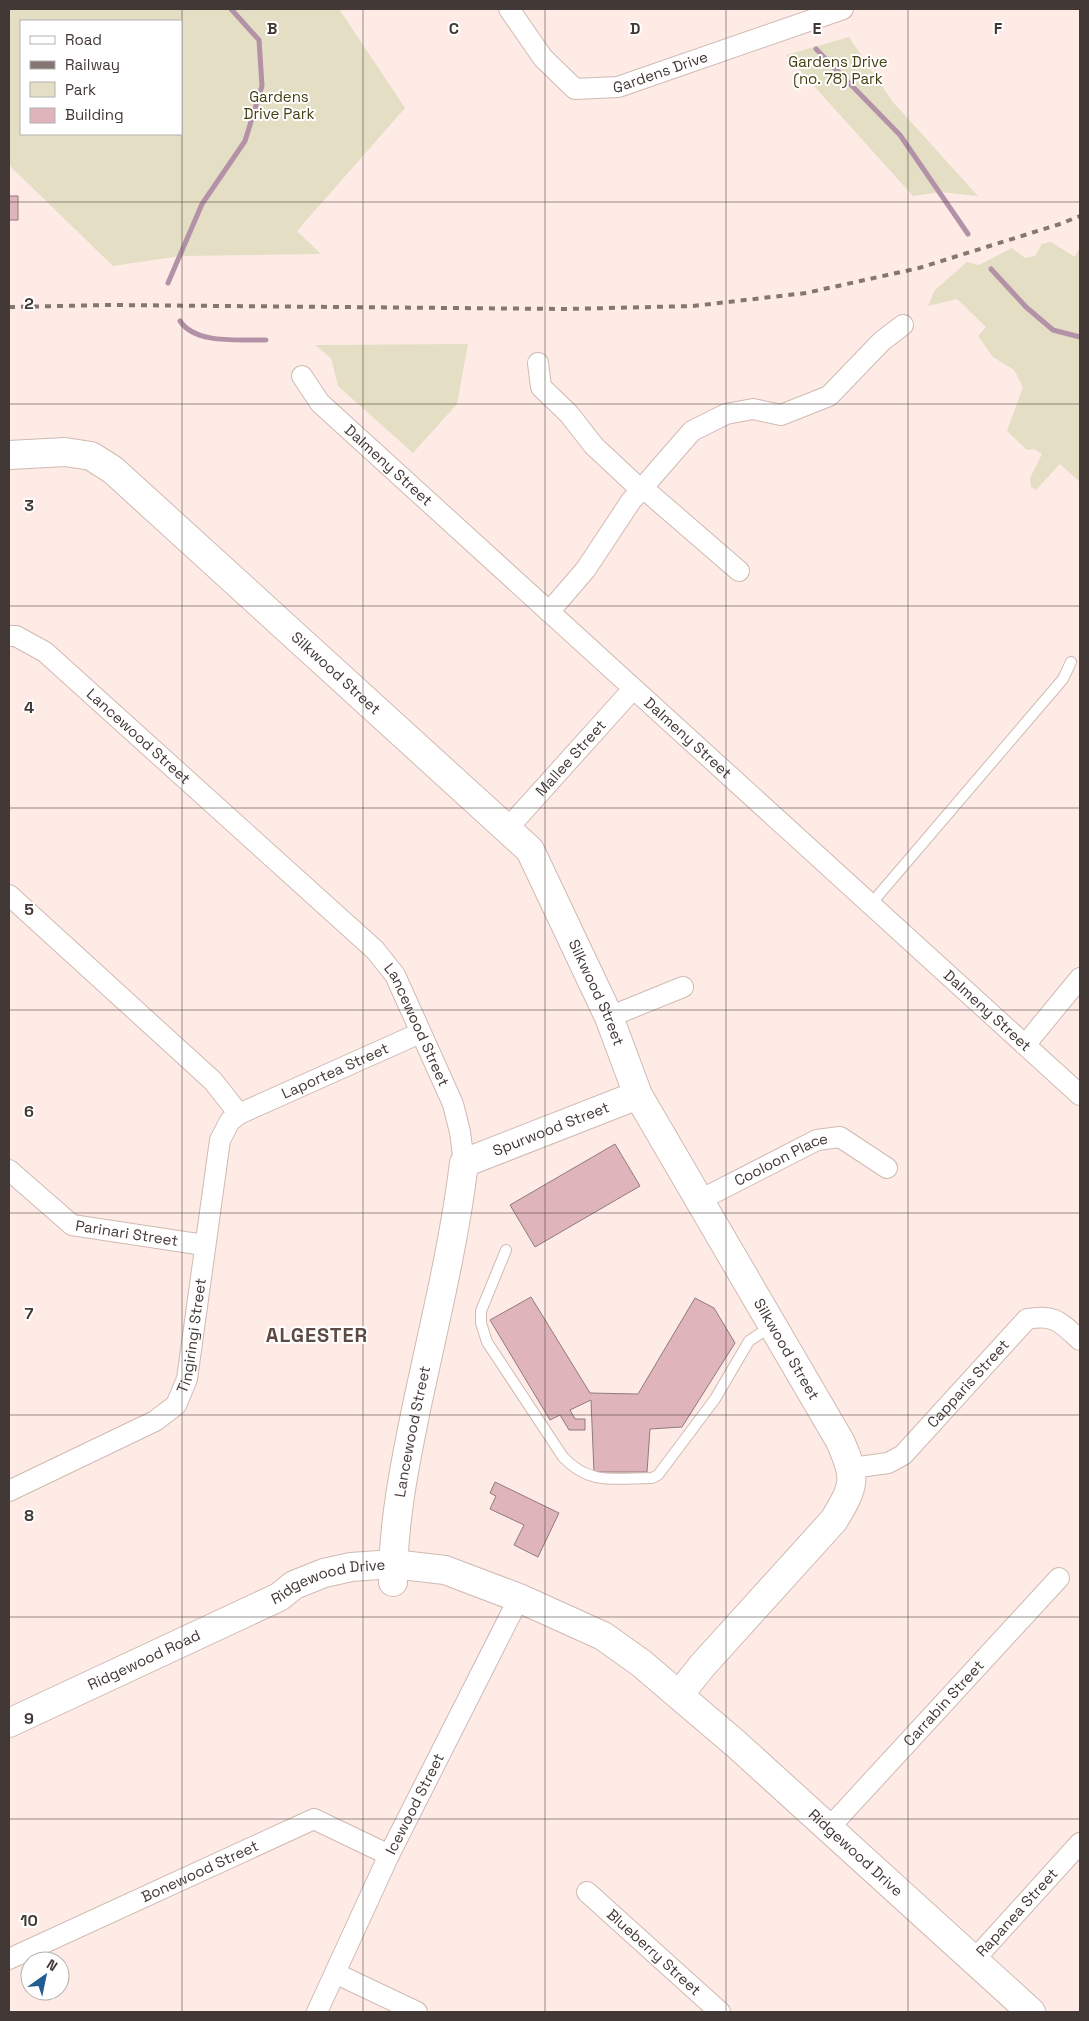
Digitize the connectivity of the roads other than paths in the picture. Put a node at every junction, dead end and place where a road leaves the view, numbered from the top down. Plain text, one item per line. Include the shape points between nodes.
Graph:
1 (509, 9) edge
2 (843, 9) edge
3 (902, 325) dead end
4 (538, 363) dead end
5 (302, 376) dead end
6 (9, 455) edge
7 (640, 490) junction
8 (739, 570) dead end
9 (549, 612) junction
10 (9, 636) edge
11 (1070, 662) dead end
12 (633, 688) junction
13 (508, 828) junction
14 (9, 895) edge
15 (870, 905) junction
16 (1080, 978) edge
17 (683, 987) dead end
18 (609, 1017) junction
19 (420, 1033) junction
20 (1025, 1045) junction
21 (638, 1095) junction
22 (1080, 1095) edge
23 (246, 1112) junction
24 (464, 1163) junction
25 (887, 1168) dead end
26 (9, 1170) edge
27 (700, 1200) junction
28 (204, 1245) junction
29 (506, 1250) dead end
30 (773, 1325) junction
31 (1080, 1340) edge
32 (852, 1468) junction
33 (9, 1491) edge
34 (393, 1573) junction
35 (1059, 1578) dead end
36 (279, 1597) joint
37 (516, 1605) junction
38 (679, 1695) junction
39 (9, 1723) edge
40 (828, 1829) junction
41 (1080, 1843) edge
42 (390, 1855) junction
43 (587, 1892) dead end
44 (9, 1958) edge
45 (974, 1960) junction
46 (337, 1974) junction
47 (317, 2012) edge
48 (417, 2012) edge
49 (720, 2012) edge
50 (1031, 2012) edge

1 - 2 street, Gardens Drive via 543,58 575,89 618,87
3 - 7 street via 882,341 830,396 780,415 753,409 726,414 692,431
4 - 7 street via 542,387 594,446
5 - 9 street, Dalmeny Street via 320,403
6 - 13 street, Silkwood Street via 65,452 91,456 113,470
7 - 8 street via 650,494
7 - 9 street via 586,569
9 - 12 street, Dalmeny Street
10 - 19 street, Lancewood Street via 16,636 45,652 375,950 395,975
11 - 15 lane via 1063,679
12 - 13 street, Mallee Street
12 - 15 street, Dalmeny Street
13 - 18 street, Silkwood Street via 530,850
14 - 23 street
15 - 20 street, Dalmeny Street
16 - 20 street
17 - 18 street
18 - 21 street, Silkwood Street
19 - 23 street, Laportea Street
19 - 24 street, Lancewood Street via 453,1104
20 - 22 street, Dalmeny Street
21 - 24 street, Spurwood Street
21 - 27 street, Silkwood Street
23 - 28 street, Tingiringi Street via 230,1121 220,1140
24 - 34 street, Lancewood Street via 453,1236 406,1456
25 - 27 street, Cooloon Place via 840,1137 817,1140
26 - 28 street, Parinari Street via 72,1225
27 - 30 street, Silkwood Street
28 - 33 street, Tingiringi Street via 187,1379 176,1405 155,1421
29 - 30 lane via 481,1311 480,1323 487,1342 564,1457 575,1470 589,1477 652,1478 658,1475 715,1399 749,1341
30 - 32 street, Silkwood Street via 840,1441
31 - 32 street, Capparis Street via 1062,1324 1045,1316 1027,1319 903,1455 888,1462
32 - 38 street via 849,1496 834,1520
34 - 36 street, Ridgewood Drive via 368,1564 324,1573 294,1585
34 - 37 street, Ridgewood Drive via 445,1570
35 - 40 street, Carrabin Street
36 - 39 street, Ridgewood Road
37 - 38 street, Ridgewood Drive via 604,1636
37 - 42 street, Icewood Street
38 - 40 street, Ridgewood Drive
40 - 45 street, Ridgewood Drive
41 - 45 street, Rapanea Street
42 - 44 street, Bonewood Street via 314,1819
42 - 46 street, Icewood Street
43 - 49 street, Blueberry Street
45 - 50 street, Ridgewood Drive
46 - 47 street, Icewood Street
46 - 48 street

